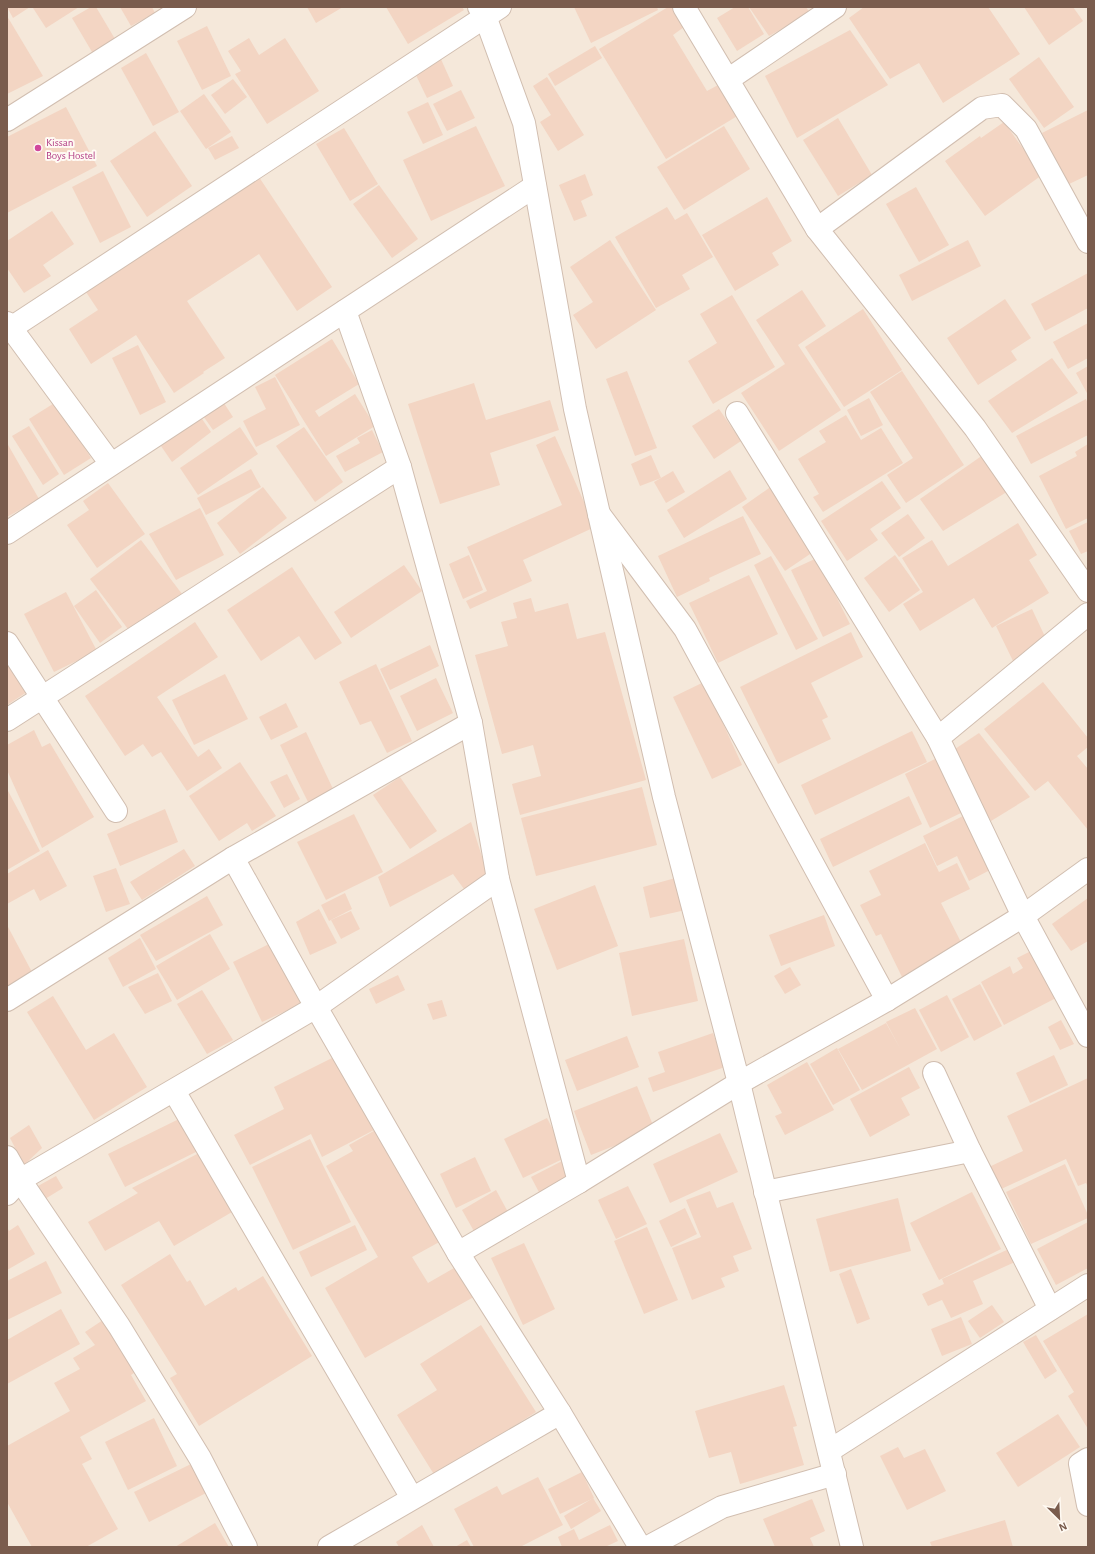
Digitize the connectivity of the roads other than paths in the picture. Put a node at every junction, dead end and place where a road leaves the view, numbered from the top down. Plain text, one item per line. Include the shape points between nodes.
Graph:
1 (185, 7) edge
2 (684, 7) edge
3 (835, 7) edge
4 (488, 10) edge
5 (728, 79) junction
6 (7, 120) edge
7 (535, 186) junction
8 (817, 229) junction
9 (1088, 242) edge
10 (345, 311) junction
11 (9, 326) edge
12 (737, 413) dead end
13 (111, 464) junction
14 (400, 467) junction
15 (599, 514) junction
16 (7, 533) edge
17 (1088, 591) edge
18 (1088, 614) edge
19 (7, 643) edge
20 (42, 697) junction
21 (7, 720) edge
22 (471, 723) junction
23 (938, 738) junction
24 (116, 811) dead end
25 (233, 858) junction
26 (1088, 869) edge
27 (498, 879) junction
28 (1023, 916) junction
29 (7, 1000) edge
30 (887, 1000) junction
31 (316, 1007) junction
32 (1088, 1036) edge
33 (934, 1073) dead end
34 (739, 1083) junction
35 (174, 1091) junction
36 (970, 1151) junction
37 (7, 1157) edge
38 (579, 1182) junction
39 (14, 1187) edge
40 (765, 1192) junction
41 (458, 1253) junction
42 (1088, 1285) edge
43 (1050, 1309) junction
44 (560, 1413) junction
45 (829, 1450) junction
46 (1088, 1459) edge
47 (835, 1474) junction
48 (412, 1498) junction
49 (1088, 1505) edge
50 (246, 1547) edge
51 (329, 1547) edge
52 (640, 1547) edge
53 (648, 1547) edge
54 (852, 1547) edge

1 - 6 street
2 - 5 street
3 - 5 street
4 - 7 street via 524,123
4 - 11 street
5 - 8 street
7 - 10 street
7 - 15 street via 575,409
8 - 9 street via 982,108 1002,105 1026,129
8 - 17 street via 975,428
10 - 13 street
10 - 14 street
11 - 13 street
12 - 23 street
13 - 16 street
14 - 20 street
14 - 22 street
15 - 30 street via 685,629
15 - 34 street via 664,797
18 - 23 street
19 - 20 street
20 - 21 street
20 - 24 street
22 - 25 street
22 - 27 street
23 - 28 street
25 - 29 street
25 - 31 street
26 - 28 street
27 - 31 street
27 - 38 street
28 - 30 street
28 - 32 street
30 - 34 street
31 - 35 street
31 - 41 street
33 - 36 street
34 - 38 street
34 - 40 street
35 - 39 street
35 - 48 street
36 - 40 street
36 - 43 street
37 - 39 street
38 - 41 street
39 - 50 street via 119,1326 196,1451
40 - 45 street
41 - 44 street
42 - 43 street
43 - 45 street
44 - 48 street
44 - 52 street
45 - 47 street
46 - 49 street via 1080,1464
47 - 53 street via 722,1507
47 - 54 street
48 - 51 street

